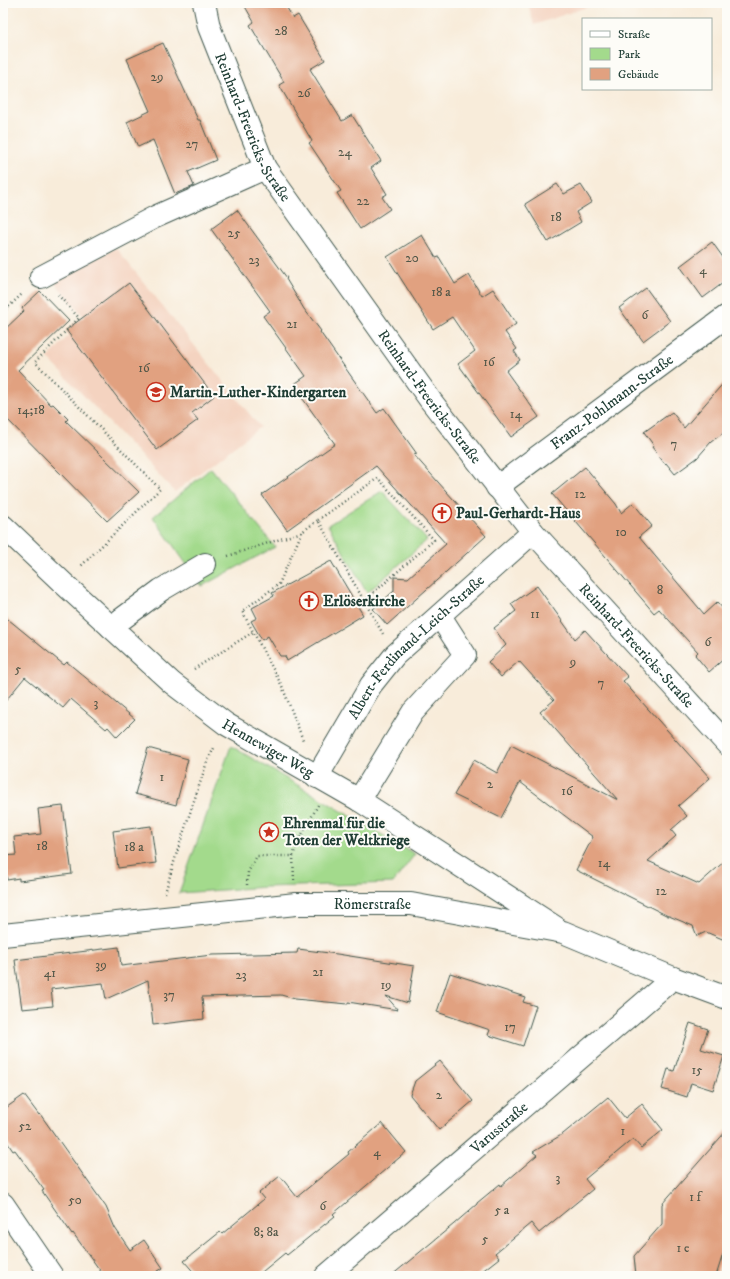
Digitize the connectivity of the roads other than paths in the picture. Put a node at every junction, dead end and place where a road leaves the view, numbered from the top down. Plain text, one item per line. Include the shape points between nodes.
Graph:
1 (204, 3) edge
2 (265, 168) junction
3 (41, 277) road end
4 (727, 316) edge
5 (497, 487) junction
6 (3, 526) edge
7 (533, 532) junction
8 (205, 564) road end
9 (440, 616) junction
10 (111, 626) junction
11 (727, 744) edge
12 (324, 780) junction
13 (359, 800) junction
14 (563, 932) junction
15 (3, 935) edge
16 (672, 978) junction
17 (727, 998) edge
18 (3, 1204) edge
19 (52, 1276) edge
20 (326, 1276) edge

1 - 2 street, Reinhard-Freericks-Straße via 209,27
2 - 3 street via 155,217
2 - 5 street, Reinhard-Freericks-Straße via 431,401
4 - 5 street, Franz-Pohlmann-Straße
5 - 7 street, Reinhard-Freericks-Straße
6 - 10 street, Hennewiger Weg
7 - 9 street, Albert-Ferdinand-Leich-Straße
7 - 11 street, Reinhard-Freericks-Straße
8 - 10 street via 161,590
9 - 12 street, Albert-Ferdinand-Leich-Straße via 395,656 371,685
9 - 13 street via 464,655 413,712
10 - 12 street, Hennewiger Weg via 172,683 226,724
12 - 13 street, Hennewiger Weg
13 - 14 street, Hennewiger Weg
14 - 15 street, Römerstraße via 411,904 296,904
14 - 16 street, Römerstraße
16 - 17 street, Römerstraße
16 - 20 street, Varusstraße
18 - 19 street

